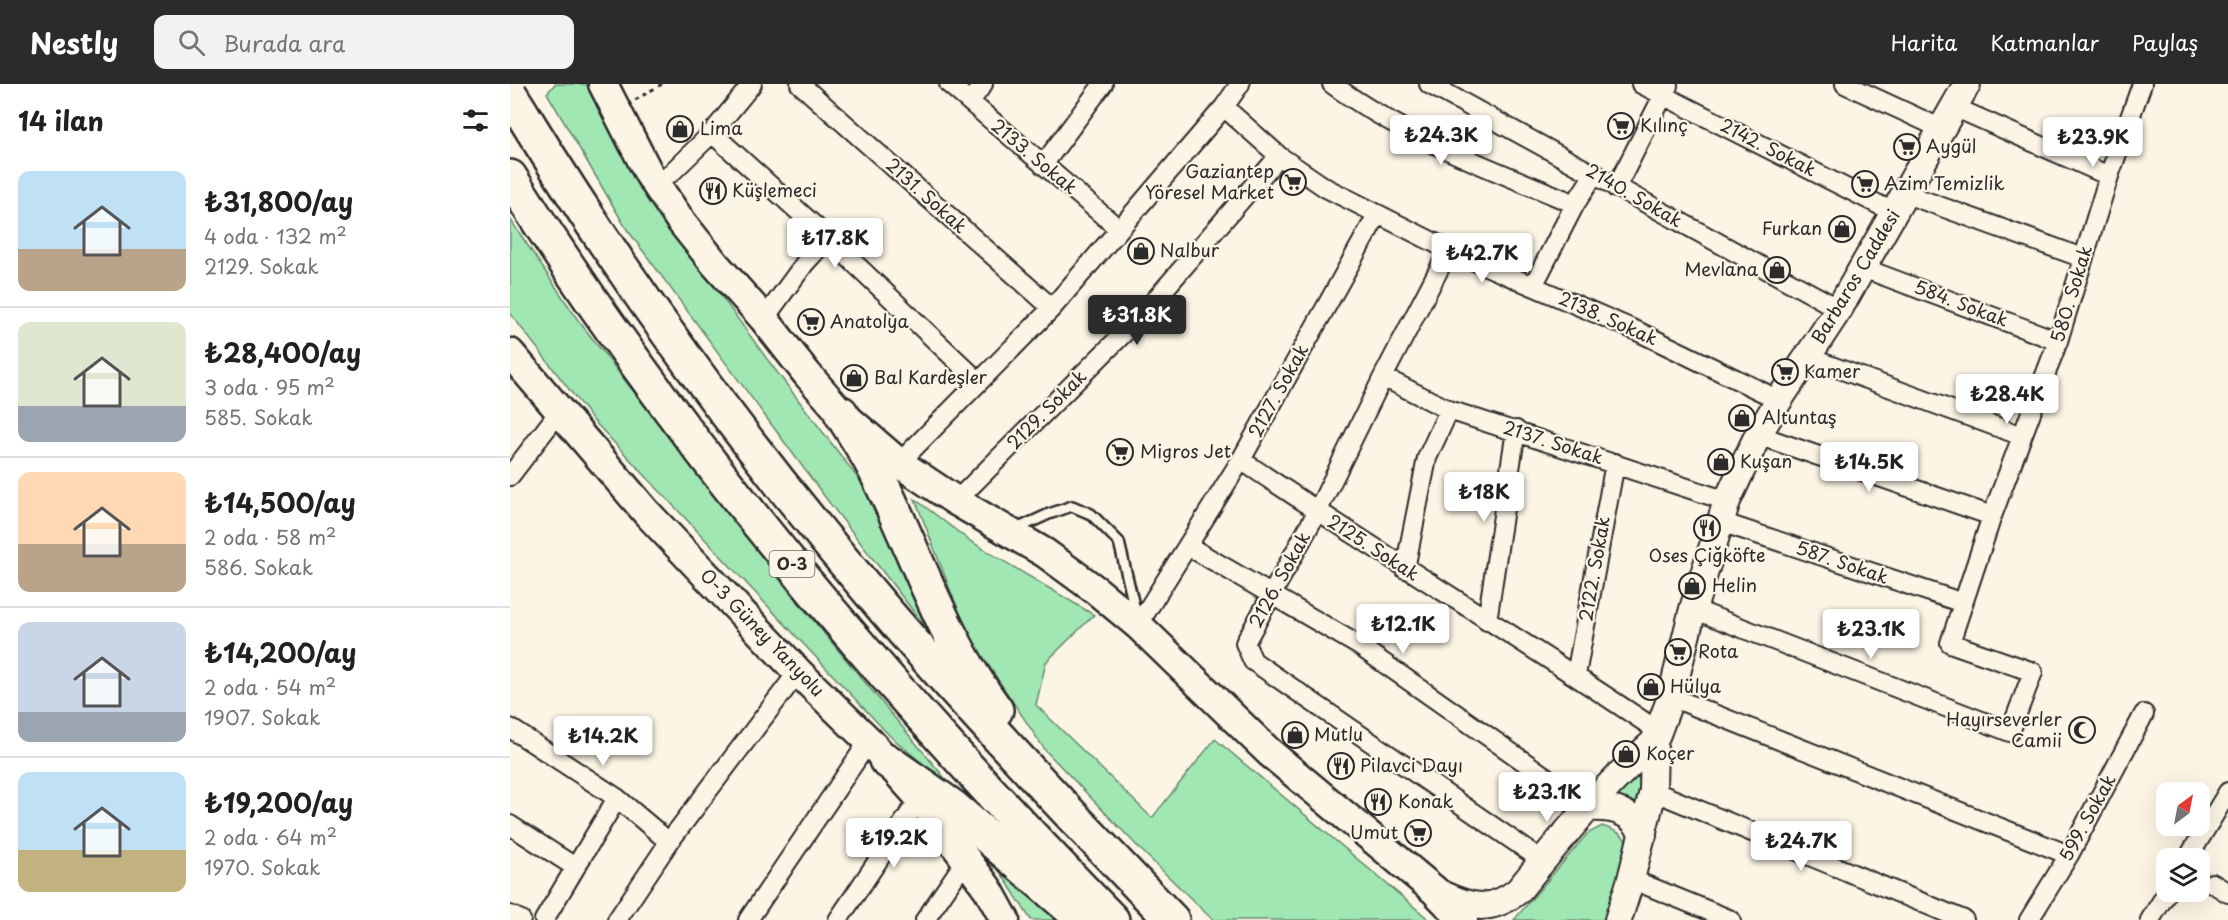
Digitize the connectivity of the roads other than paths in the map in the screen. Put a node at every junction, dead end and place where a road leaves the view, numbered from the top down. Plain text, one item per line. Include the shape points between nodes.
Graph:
1 (603, 84) edge
2 (752, 84) edge
3 (800, 84) edge
4 (949, 84) edge
5 (983, 84) edge
6 (1103, 84) edge
7 (1240, 84) edge
8 (1332, 84) edge
9 (1429, 84) edge
10 (1641, 84) edge
11 (1845, 84) edge
12 (1966, 84) edge
13 (2135, 86) edge
14 (1667, 89) edge
15 (628, 93) edge
16 (517, 97) edge
17 (970, 102) junction
18 (1224, 107) junction
19 (1948, 118) junction
20 (712, 133) junction
21 (1280, 156) junction
22 (1043, 165) junction
23 (671, 173) junction
24 (1595, 173) junction
25 (2109, 176) junction
26 (510, 177) edge
27 (1616, 188) junction
28 (1575, 204) junction
29 (1900, 204) junction
30 (1377, 215) junction
31 (1119, 229) junction
32 (828, 238) junction
33 (1449, 250) junction
34 (2083, 258) junction
35 (1863, 268) junction
36 (1533, 286) junction
37 (1052, 308) junction
38 (1839, 309) junction
39 (764, 319) junction
40 (2058, 341) junction
41 (510, 353) edge
42 (1807, 357) junction
43 (1383, 377) junction
44 (979, 382) junction
45 (1779, 399) junction
46 (1449, 410) junction
47 (559, 412) junction
48 (841, 413) junction
49 (1516, 430) junction
50 (1758, 435) junction
51 (2022, 436) junction
52 (1241, 460) junction
53 (899, 463) junction
54 (1615, 463) junction
55 (510, 476) edge
56 (957, 501) junction
57 (1317, 512) junction
58 (1724, 512) junction
59 (1992, 516) junction
60 (1010, 532) junction
61 (1188, 546) junction
62 (1405, 569) junction
63 (1271, 595) junction
64 (1963, 603) junction
65 (1693, 609) junction
66 (1487, 621) junction
67 (1138, 625) junction
68 (798, 672) junction
69 (1576, 675) junction
70 (1671, 697) junction
71 (2144, 714) dead end
72 (510, 728) edge
73 (1656, 737) junction
74 (877, 751) junction
75 (1653, 791) junction
76 (2228, 792) edge
77 (1051, 795) junction
78 (617, 798) junction
79 (920, 798) junction
80 (1590, 808) junction
81 (510, 825) edge
82 (1643, 835) junction
83 (669, 842) junction
84 (2194, 848) edge
85 (2068, 855) junction
86 (966, 860) junction
87 (1543, 861) junction
88 (575, 867) junction
89 (1631, 879) junction
90 (2212, 883) dead end
91 (1434, 890) junction
92 (2228, 893) edge
93 (2161, 902) edge
94 (510, 915) edge
95 (521, 920) edge
96 (544, 920) edge
97 (617, 920) edge
98 (748, 920) edge
99 (838, 920) edge
100 (925, 920) edge
101 (1005, 920) edge
102 (1085, 920) edge
103 (1112, 920) edge
104 (1172, 920) edge
105 (1442, 920) edge
106 (1463, 920) edge
107 (1618, 920) edge
108 (1731, 920) edge
109 (1964, 920) edge
110 (2029, 920) edge
111 (2150, 920) edge

1 - 39 main road via 649,174 680,220
2 - 20 street
3 - 37 street, 2131. Sokak
4 - 17 street, 2133. Sokak
5 - 17 street
6 - 22 street
7 - 18 street
8 - 28 street via 1364,108 1441,147
9 - 24 street, 2140. Sokak
10 - 14 street, 2142. Sokak
11 - 19 street
12 - 19 main road, Barbaros Caddesi
13 - 25 street, 580. Sokak
14 - 27 street
14 - 29 street, 2142. Sokak
15 - 23 main road
16 - 77 highway, O-3 via 595,228 745,436 882,606
17 - 22 street, 2133. Sokak
18 - 21 street, 2138. Sokak
18 - 31 street
19 - 25 street
19 - 29 main road, Barbaros Caddesi
20 - 23 street
20 - 32 street
21 - 30 street, 2138. Sokak via 1326,188
21 - 56 street, 2129. Sokak via 1143,314
22 - 31 street, 2133. Sokak
23 - 39 main road
24 - 27 street, 2140. Sokak
24 - 28 street
25 - 34 street, 580. Sokak
26 - 103 highway, O-3 via 652,384 788,560 954,752
27 - 38 street, 2140. Sokak
28 - 36 street
29 - 34 street, 2142. Sokak
29 - 35 main road, Barbaros Caddesi
30 - 33 street, 2138. Sokak
30 - 52 street, 2127. Sokak
31 - 37 street
32 - 39 street
32 - 44 street
33 - 36 street, 2138. Sokak
33 - 43 street, 2126. Sokak
34 - 40 street, 580. Sokak
35 - 38 main road, Barbaros Caddesi
35 - 40 street, 584. Sokak
36 - 45 street, 2138. Sokak
37 - 44 street
38 - 42 main road, Barbaros Caddesi
39 - 48 main road
40 - 51 street, 580. Sokak
41 - 47 main road, O-3 Güney Yanyolu
42 - 45 main road, Barbaros Caddesi
42 - 51 street
43 - 46 street, 2137. Sokak
43 - 57 street, 2126. Sokak
44 - 53 street
45 - 50 main road, Barbaros Caddesi
46 - 49 street, 2137. Sokak
46 - 62 street via 1427,458
47 - 55 street
47 - 68 main road, O-3 Güney Yanyolu via 647,513
48 - 53 main road
48 - 77 highway via 878,475 958,652
49 - 54 street, 2137. Sokak
49 - 66 street
50 - 58 main road, Barbaros Caddesi
50 - 59 street
51 - 59 street, 580. Sokak
52 - 57 street, 2125. Sokak
52 - 61 street, 2127. Sokak
53 - 56 main road
54 - 58 street, 2137. Sokak
54 - 69 street, 2122. Sokak
56 - 60 main road
57 - 62 street, 2125. Sokak
57 - 63 street, 2126. Sokak
58 - 64 street, 587. Sokak
58 - 65 main road, Barbaros Caddesi
59 - 64 street, 580. Sokak
60 - 67 main road via 1045,552
60 - 67 lane via 1072,506 1091,514 1119,542
61 - 63 street
61 - 67 street, 2127. Sokak
62 - 66 street, 2125. Sokak
63 - 80 street via 1358,645
63 - 87 street, 2126. Sokak via 1245,643 1253,661
64 - 65 street, 580. Sokak via 1950,643 2033,672 2010,732
65 - 70 main road, Barbaros Caddesi
66 - 69 street, 2125. Sokak
67 - 91 main road via 1269,752
68 - 74 main road, O-3 Güney Yanyolu
68 - 83 street
69 - 73 street, 2125. Sokak
70 - 73 main road, Barbaros Caddesi
70 - 85 street
71 - 85 street, 599. Sokak
72 - 78 street
73 - 75 main road, Barbaros Caddesi
73 - 80 main road, Barbaros Caddesi
74 - 79 main road, O-3 Güney Yanyolu
74 - 98 street
74 - 102 highway via 953,807
75 - 82 main road, Barbaros Caddesi
75 - 109 street
76 - 84 street
77 - 104 highway, O-3
78 - 83 street
78 - 88 street
79 - 86 main road, O-3 Güney Yanyolu
79 - 99 street
80 - 82 main road via 1622,811 1635,820
80 - 87 main road, Barbaros Caddesi
81 - 88 street
82 - 89 main road, Barbaros Caddesi
83 - 97 street
85 - 110 street, 599. Sokak
86 - 100 street
86 - 101 main road, O-3 Güney Yanyolu via 988,888
87 - 91 main road, Barbaros Caddesi via 1518,891 1492,906 1472,906
88 - 96 street
89 - 107 main road, Barbaros Caddesi
89 - 108 street
90 - 92 street
91 - 105 main road
91 - 106 main road
93 - 111 street
94 - 95 street

